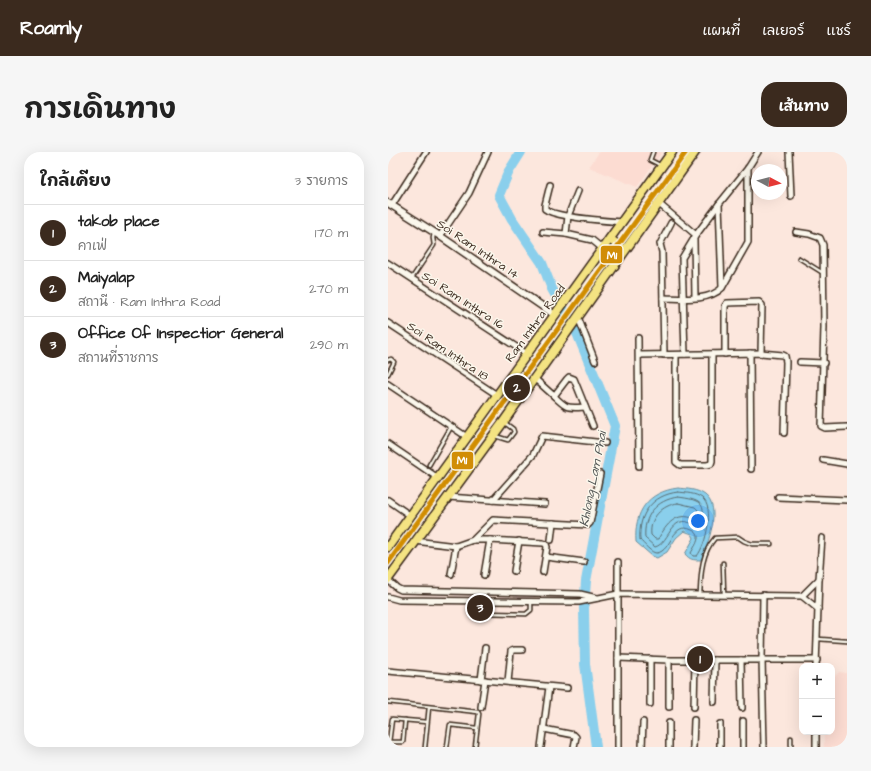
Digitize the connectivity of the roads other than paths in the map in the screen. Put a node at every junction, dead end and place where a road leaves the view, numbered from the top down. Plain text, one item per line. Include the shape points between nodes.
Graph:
1 (426, 152) edge
2 (488, 152) edge
3 (653, 152) edge
4 (672, 152) edge
5 (695, 152) edge
6 (758, 152) edge
7 (789, 152) edge
8 (662, 167) junction
9 (748, 168) junction
10 (550, 185) dead end
11 (578, 191) dead end
12 (791, 196) dead end
13 (658, 203) junction
14 (390, 204) edge
15 (719, 204) junction
16 (568, 216) junction
17 (622, 222) junction
18 (671, 223) dead end
19 (543, 232) dead end
20 (796, 232) dead end
21 (437, 234) junction
22 (566, 234) junction
23 (695, 238) junction
24 (610, 239) junction
25 (603, 249) junction
26 (624, 250) junction
27 (799, 258) dead end
28 (388, 263) edge
29 (823, 273) junction
30 (412, 278) junction
31 (722, 288) junction
32 (694, 297) junction
33 (663, 298) junction
34 (683, 298) junction
35 (557, 312) junction
36 (574, 322) junction
37 (388, 323) edge
38 (638, 338) dead end
39 (750, 353) junction
40 (761, 353) junction
41 (528, 354) junction
42 (685, 354) junction
43 (712, 354) junction
44 (725, 354) junction
45 (639, 355) junction
46 (664, 355) junction
47 (676, 355) junction
48 (388, 360) edge
49 (595, 361) dead end
50 (800, 362) dead end
51 (824, 363) junction
52 (388, 374) edge
53 (534, 378) junction
54 (388, 384) edge
55 (497, 395) junction
56 (554, 396) junction
57 (586, 408) junction
58 (504, 421) junction
59 (451, 426) junction
60 (593, 426) dead end
61 (847, 427) edge
62 (784, 434) dead end
63 (493, 435) junction
64 (467, 437) junction
65 (605, 443) dead end
66 (388, 444) edge
67 (456, 452) junction
68 (823, 460) dead end
69 (472, 464) junction
70 (847, 464) edge
71 (429, 465) dead end
72 (639, 466) dead end
73 (751, 469) dead end
74 (600, 474) dead end
75 (438, 478) junction
76 (448, 496) junction
77 (778, 498) dead end
78 (388, 500) edge
79 (493, 500) junction
80 (847, 500) edge
81 (545, 504) dead end
82 (411, 516) junction
83 (553, 523) junction
84 (822, 538) dead end
85 (473, 540) junction
86 (490, 540) junction
87 (551, 540) dead end
88 (415, 541) junction
89 (519, 541) junction
90 (770, 544) dead end
91 (456, 546) junction
92 (388, 547) edge
93 (546, 557) junction
94 (584, 562) dead end
95 (618, 562) dead end
96 (723, 563) dead end
97 (514, 571) dead end
98 (542, 572) dead end
99 (451, 574) dead end
100 (484, 575) dead end
101 (388, 579) edge
102 (819, 579) junction
103 (618, 594) junction
104 (700, 594) junction
105 (724, 595) junction
106 (763, 595) junction
107 (802, 596) junction
108 (388, 597) edge
109 (586, 598) junction
110 (531, 601) junction
111 (818, 609) junction
112 (484, 613) dead end
113 (817, 639) junction
114 (847, 641) edge
115 (485, 648) dead end
116 (522, 650) dead end
117 (618, 658) junction
118 (650, 659) junction
119 (762, 659) junction
120 (669, 660) junction
121 (695, 660) junction
122 (715, 660) junction
123 (741, 660) junction
124 (817, 663) edge
125 (388, 671) edge
126 (483, 680) junction
127 (508, 682) junction
128 (549, 686) junction
129 (567, 688) dead end
130 (388, 702) edge
131 (714, 702) dead end
132 (650, 704) dead end
133 (429, 706) junction
134 (481, 707) dead end
135 (669, 707) dead end
136 (694, 707) dead end
137 (742, 708) dead end
138 (405, 720) junction
139 (694, 720) dead end
140 (743, 721) dead end
141 (427, 722) junction
142 (643, 722) dead end
143 (669, 723) dead end
144 (720, 724) dead end
145 (477, 728) junction
146 (544, 729) junction
147 (816, 735) edge
148 (791, 738) dead end
149 (389, 742) edge
150 (425, 747) edge
151 (447, 747) edge
152 (475, 747) edge
153 (541, 747) edge
154 (574, 747) edge
155 (618, 747) edge
156 (642, 747) edge
157 (669, 747) edge
158 (693, 747) edge
159 (720, 747) edge
160 (743, 747) edge
161 (764, 747) edge
162 (791, 747) edge
163 (816, 747) edge

1 - 14 street
2 - 21 street via 469,193
3 - 8 lane via 650,160
4 - 8 main road, Ram Inthra Road
5 - 13 main road
6 - 9 street
7 - 12 street
8 - 17 main road, Ram Inthra Road
9 - 15 street
9 - 31 street via 748,242
10 - 16 street via 545,209
11 - 16 street
13 - 23 street
13 - 26 main road
14 - 21 street, Soi Ram Inthra 14
15 - 23 street
15 - 31 street
16 - 17 street
16 - 22 street
17 - 24 main road, Ram Inthra Road
18 - 33 street via 660,244
19 - 22 street
20 - 29 street via 816,236 822,241
21 - 30 lane via 433,238 434,245
21 - 35 street, Soi Ram Inthra 14
22 - 25 street via 592,240
23 - 32 street
23 - 34 street via 682,258
24 - 25 main road, Ram Inthra Road
24 - 26 main road
25 - 35 main road, Ram Inthra Road
26 - 36 main road
27 - 29 lane
28 - 30 street, Soi Ram Inthra 16
29 - 51 street
30 - 41 street, Soi Ram Inthra 16
31 - 32 street via 707,297
32 - 34 street
33 - 34 street
33 - 46 street
34 - 42 street
35 - 41 main road, Ram Inthra Road
36 - 49 street
36 - 53 main road
37 - 55 street, Soi Ram Inthra 18
38 - 45 street
39 - 40 street
39 - 44 street
39 - 73 street
40 - 44 street via 762,305 759,302 727,303 725,306
40 - 62 street via 783,355 785,358
41 - 55 main road, Ram Inthra Road
42 - 43 street
42 - 47 street
43 - 44 street
43 - 47 street via 712,461 706,465 676,462
45 - 46 street
45 - 72 street
46 - 47 street
48 - 52 lane via 394,362
50 - 51 street
51 - 61 street via 821,426
53 - 56 street
53 - 58 main road
54 - 59 street
55 - 64 main road, Ram Inthra Road
56 - 57 street via 564,406
56 - 57 street via 567,379 572,377
57 - 60 street
58 - 63 main road
58 - 63 lane via 514,432 508,440
59 - 64 street
59 - 71 lane
63 - 69 main road
64 - 67 main road, Ram Inthra Road
65 - 79 street via 542,436 533,456
66 - 75 street
67 - 69 main road
67 - 75 main road, Ram Inthra Road
68 - 70 street
69 - 76 main road
74 - 83 street via 590,523
75 - 82 main road, Ram Inthra Road
76 - 79 street
76 - 88 main road
77 - 80 street
78 - 82 street
79 - 81 street
82 - 92 main road, Ram Inthra Road
83 - 85 street via 493,520
83 - 87 street
84 - 102 street
85 - 86 street
85 - 91 street
86 - 89 street
86 - 100 street
88 - 91 street
88 - 101 main road
89 - 93 street via 546,544
89 - 97 street
90 - 104 lane via 752,544 738,537 715,538 701,566
91 - 99 street
93 - 94 street
93 - 98 street
95 - 103 street
96 - 105 lane
101 - 109 street via 401,590 580,594
102 - 107 street
102 - 111 street
103 - 104 street
103 - 109 street
103 - 117 street
104 - 105 street
105 - 106 street
106 - 107 street
106 - 119 street
107 - 111 street
108 - 110 street via 399,600
109 - 110 street via 579,602
110 - 112 lane via 531,610 526,614
111 - 113 street
113 - 114 lane
113 - 124 street
115 - 126 street
116 - 127 street via 511,652
117 - 118 street
117 - 155 street
118 - 120 street
118 - 132 street
119 - 123 street
119 - 124 street
119 - 161 street
120 - 121 street
120 - 135 street
121 - 122 street
121 - 136 street
122 - 123 street
122 - 131 street
123 - 137 street
125 - 126 street
126 - 127 street
126 - 134 street
127 - 128 street
128 - 129 street
128 - 146 street
130 - 133 lane
133 - 141 lane
133 - 145 lane via 478,712
138 - 141 lane
138 - 149 lane via 403,742
138 - 149 lane via 392,719
139 - 158 street
140 - 160 street
141 - 150 lane
142 - 156 street
143 - 157 street
144 - 159 street
145 - 151 lane via 450,725
145 - 152 lane
146 - 153 street
146 - 154 street via 574,735
147 - 163 street
148 - 162 lane

